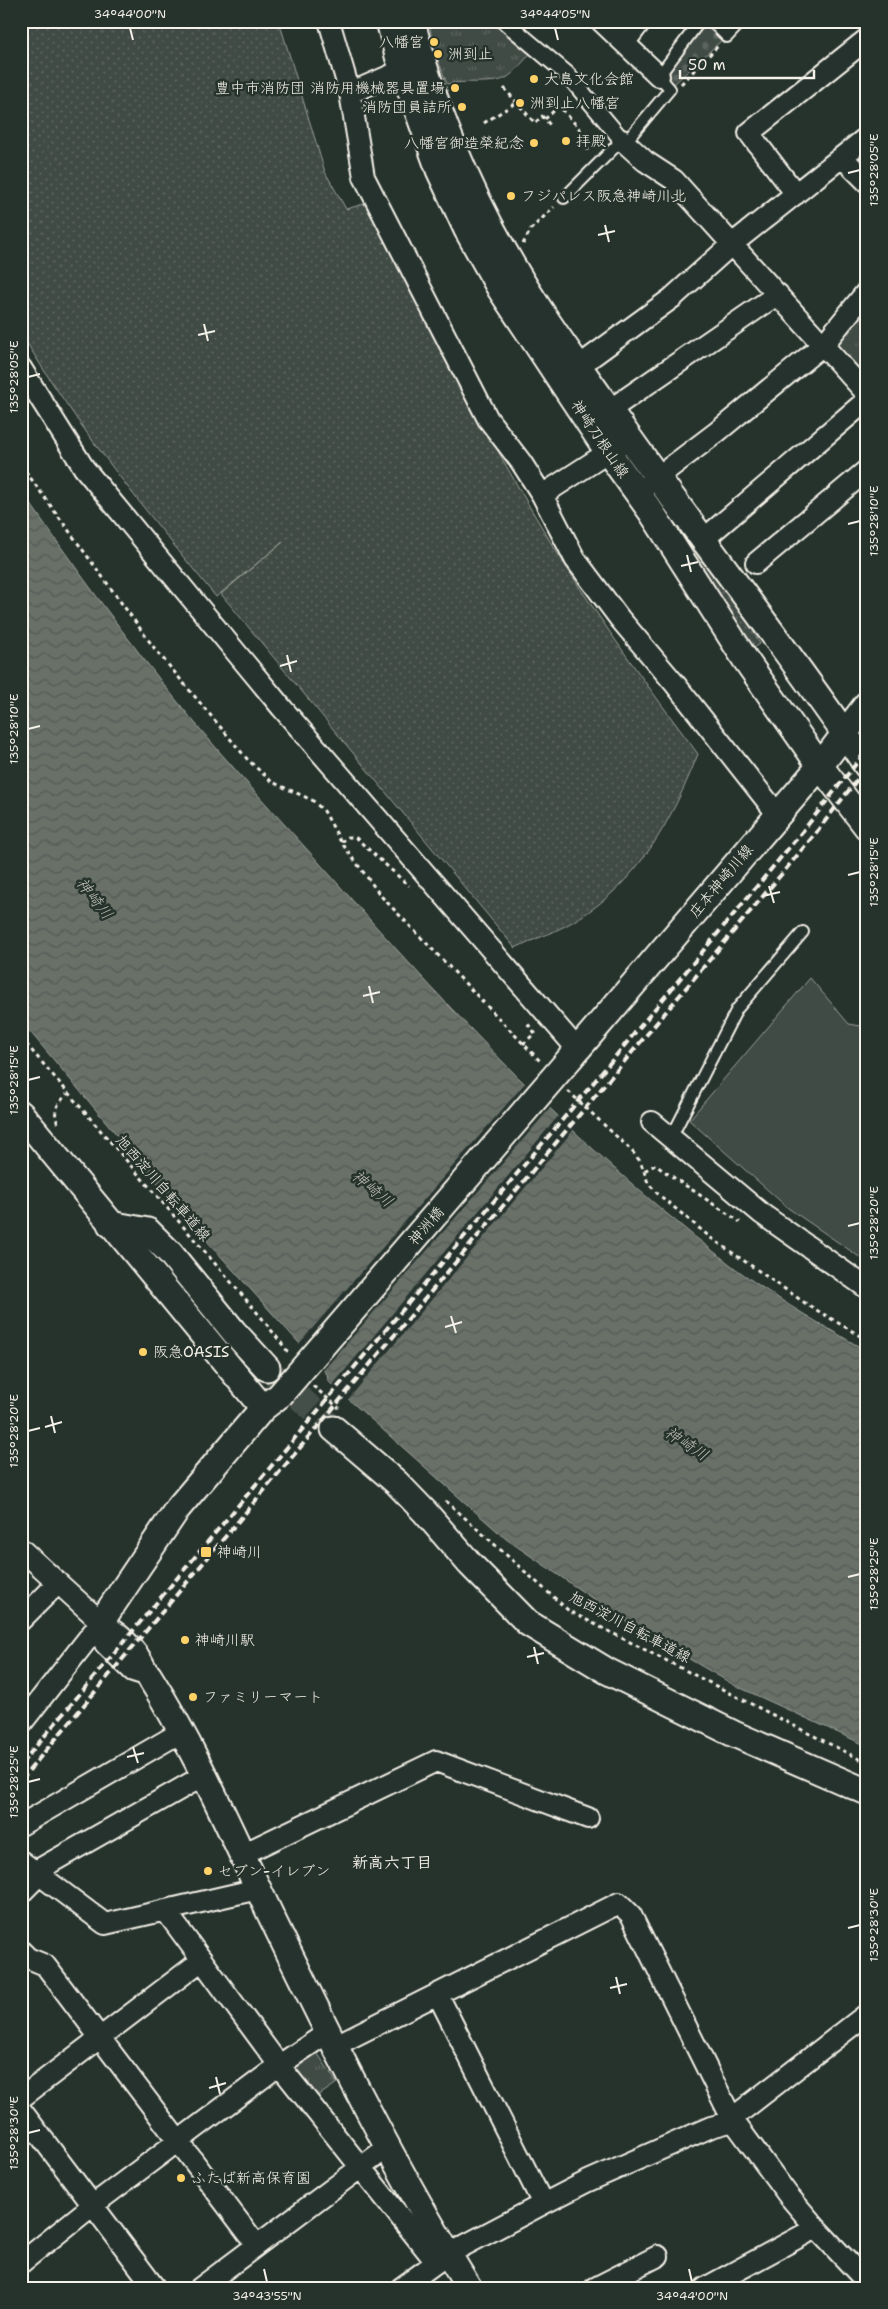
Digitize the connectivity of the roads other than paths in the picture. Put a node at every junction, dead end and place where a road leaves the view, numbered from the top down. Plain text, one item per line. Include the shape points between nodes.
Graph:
1 (329, 21) edge
2 (389, 21) edge
3 (412, 21) edge
4 (504, 21) edge
5 (601, 21) edge
6 (641, 21) edge
7 (700, 21) edge
8 (711, 21) edge
9 (742, 21) edge
10 (867, 39) edge
11 (625, 42) junction
12 (403, 70) junction
13 (664, 82) junction
14 (350, 93) junction
15 (867, 137) edge
16 (622, 140) junction
17 (843, 158) junction
18 (867, 182) edge
19 (796, 194) junction
20 (564, 198) road end
21 (731, 245) junction
22 (867, 291) edge
23 (778, 294) junction
24 (824, 344) junction
25 (579, 366) junction
26 (21, 368) edge
27 (867, 394) edge
28 (867, 400) edge
29 (600, 417) junction
30 (629, 439) junction
31 (608, 452) junction
32 (867, 470) edge
33 (657, 477) junction
34 (637, 493) junction
35 (542, 495) junction
36 (704, 539) junction
37 (756, 563) dead end
38 (867, 704) edge
39 (844, 733) junction
40 (820, 766) junction
41 (867, 766) edge
42 (778, 815) junction
43 (867, 827) edge
44 (803, 932) dead end
45 (575, 1053) junction
46 (21, 1114) edge
47 (652, 1122) dead end
48 (671, 1138) junction
49 (110, 1224) junction
50 (867, 1288) edge
51 (267, 1368) tunnel mouth
52 (271, 1402) junction
53 (334, 1429) tunnel mouth
54 (21, 1549) edge
55 (58, 1583) junction
56 (21, 1620) edge
57 (101, 1622) junction
58 (149, 1676) joint
59 (21, 1724) edge
60 (181, 1732) junction
61 (203, 1776) junction
62 (867, 1792) edge
63 (588, 1818) dead end
64 (21, 1825) edge
65 (241, 1855) junction
66 (32, 1868) edge
67 (258, 1889) junction
68 (21, 1893) edge
69 (166, 1910) junction
70 (21, 1952) edge
71 (202, 1960) junction
72 (438, 1995) junction
73 (867, 2014) edge
74 (100, 2038) junction
75 (330, 2039) junction
76 (279, 2065) junction
77 (21, 2098) edge
78 (21, 2110) edge
79 (732, 2118) junction
80 (178, 2142) junction
81 (388, 2147) junction
82 (362, 2166) junction
83 (543, 2204) junction
84 (93, 2205) junction
85 (816, 2228) junction
86 (256, 2244) junction
87 (658, 2256) dead end
88 (442, 2258) junction
89 (21, 2263) edge
90 (867, 2279) edge
91 (155, 2288) edge
92 (200, 2288) edge
93 (401, 2288) edge
94 (469, 2288) edge
95 (595, 2288) edge
96 (705, 2288) edge

1 - 14 street
2 - 12 street, 神崎刀根山線
3 - 25 street, 神崎刀根山線 via 421,56 466,174 510,262
4 - 16 street via 567,74
5 - 11 street
6 - 11 street
7 - 13 lane
8 - 9 lane via 727,36
10 - 19 street via 749,133
11 - 13 street
12 - 14 street
12 - 29 street, 神崎刀根山線 via 439,170 500,289
13 - 16 lane via 629,138
14 - 35 street via 364,177 488,419
15 - 17 street
16 - 20 lane
16 - 21 street via 674,180
17 - 18 street
17 - 19 street
19 - 21 street
21 - 23 street
21 - 25 street via 672,298
22 - 24 street
23 - 24 street
23 - 29 street
24 - 27 street
24 - 33 street
25 - 29 street, 神崎刀根山線
26 - 45 street via 84,468 282,708
28 - 36 street
29 - 30 street, 神崎刀根山線
29 - 31 street, 神崎刀根山線
30 - 31 street
30 - 33 street, 神崎刀根山線
31 - 34 street, 神崎刀根山線
31 - 35 street
32 - 37 street
33 - 34 street
33 - 36 street, 神崎刀根山線
34 - 40 street, 神崎刀根山線 via 745,659
35 - 42 street via 575,559
36 - 39 street, 神崎刀根山線
38 - 39 street, 庄本神崎川線
39 - 40 street, 庄本神崎川線
39 - 41 street, 神崎刀根山線
40 - 42 street, 庄本神崎川線
40 - 43 street, 神崎刀根山線
42 - 45 street, 庄本神崎川線
44 - 48 lane via 737,1009
45 - 52 street, 神洲橋, bridge
46 - 49 street
47 - 48 street
48 - 50 street via 762,1214
49 - 51 street via 148,1231
49 - 52 street
52 - 57 street, 神洲橋 via 178,1508
53 - 62 street via 396,1482 528,1623 607,1671 734,1734
54 - 55 street
55 - 56 street
55 - 57 street
57 - 58 street via 116,1631 143,1658
57 - 59 street
58 - 60 street
60 - 61 street
60 - 64 street
61 - 65 street
61 - 66 street
63 - 65 street via 436,1761
65 - 67 street
66 - 68 street
66 - 69 street via 104,1924
67 - 69 street
67 - 75 street
69 - 71 street
70 - 74 street via 45,1965
71 - 74 street
71 - 76 street
72 - 75 street
72 - 79 street via 619,1903 632,1915
72 - 83 street
73 - 79 street
74 - 77 street
74 - 80 street
75 - 76 street
75 - 81 street
76 - 80 street
76 - 82 street
78 - 84 street
79 - 83 street
79 - 85 street
80 - 84 street
80 - 86 street
81 - 82 street
81 - 88 street
82 - 86 street
82 - 88 street
83 - 88 street
84 - 89 street
84 - 91 street
85 - 90 street
85 - 96 street
86 - 92 street
87 - 95 street
88 - 93 street
88 - 94 street

